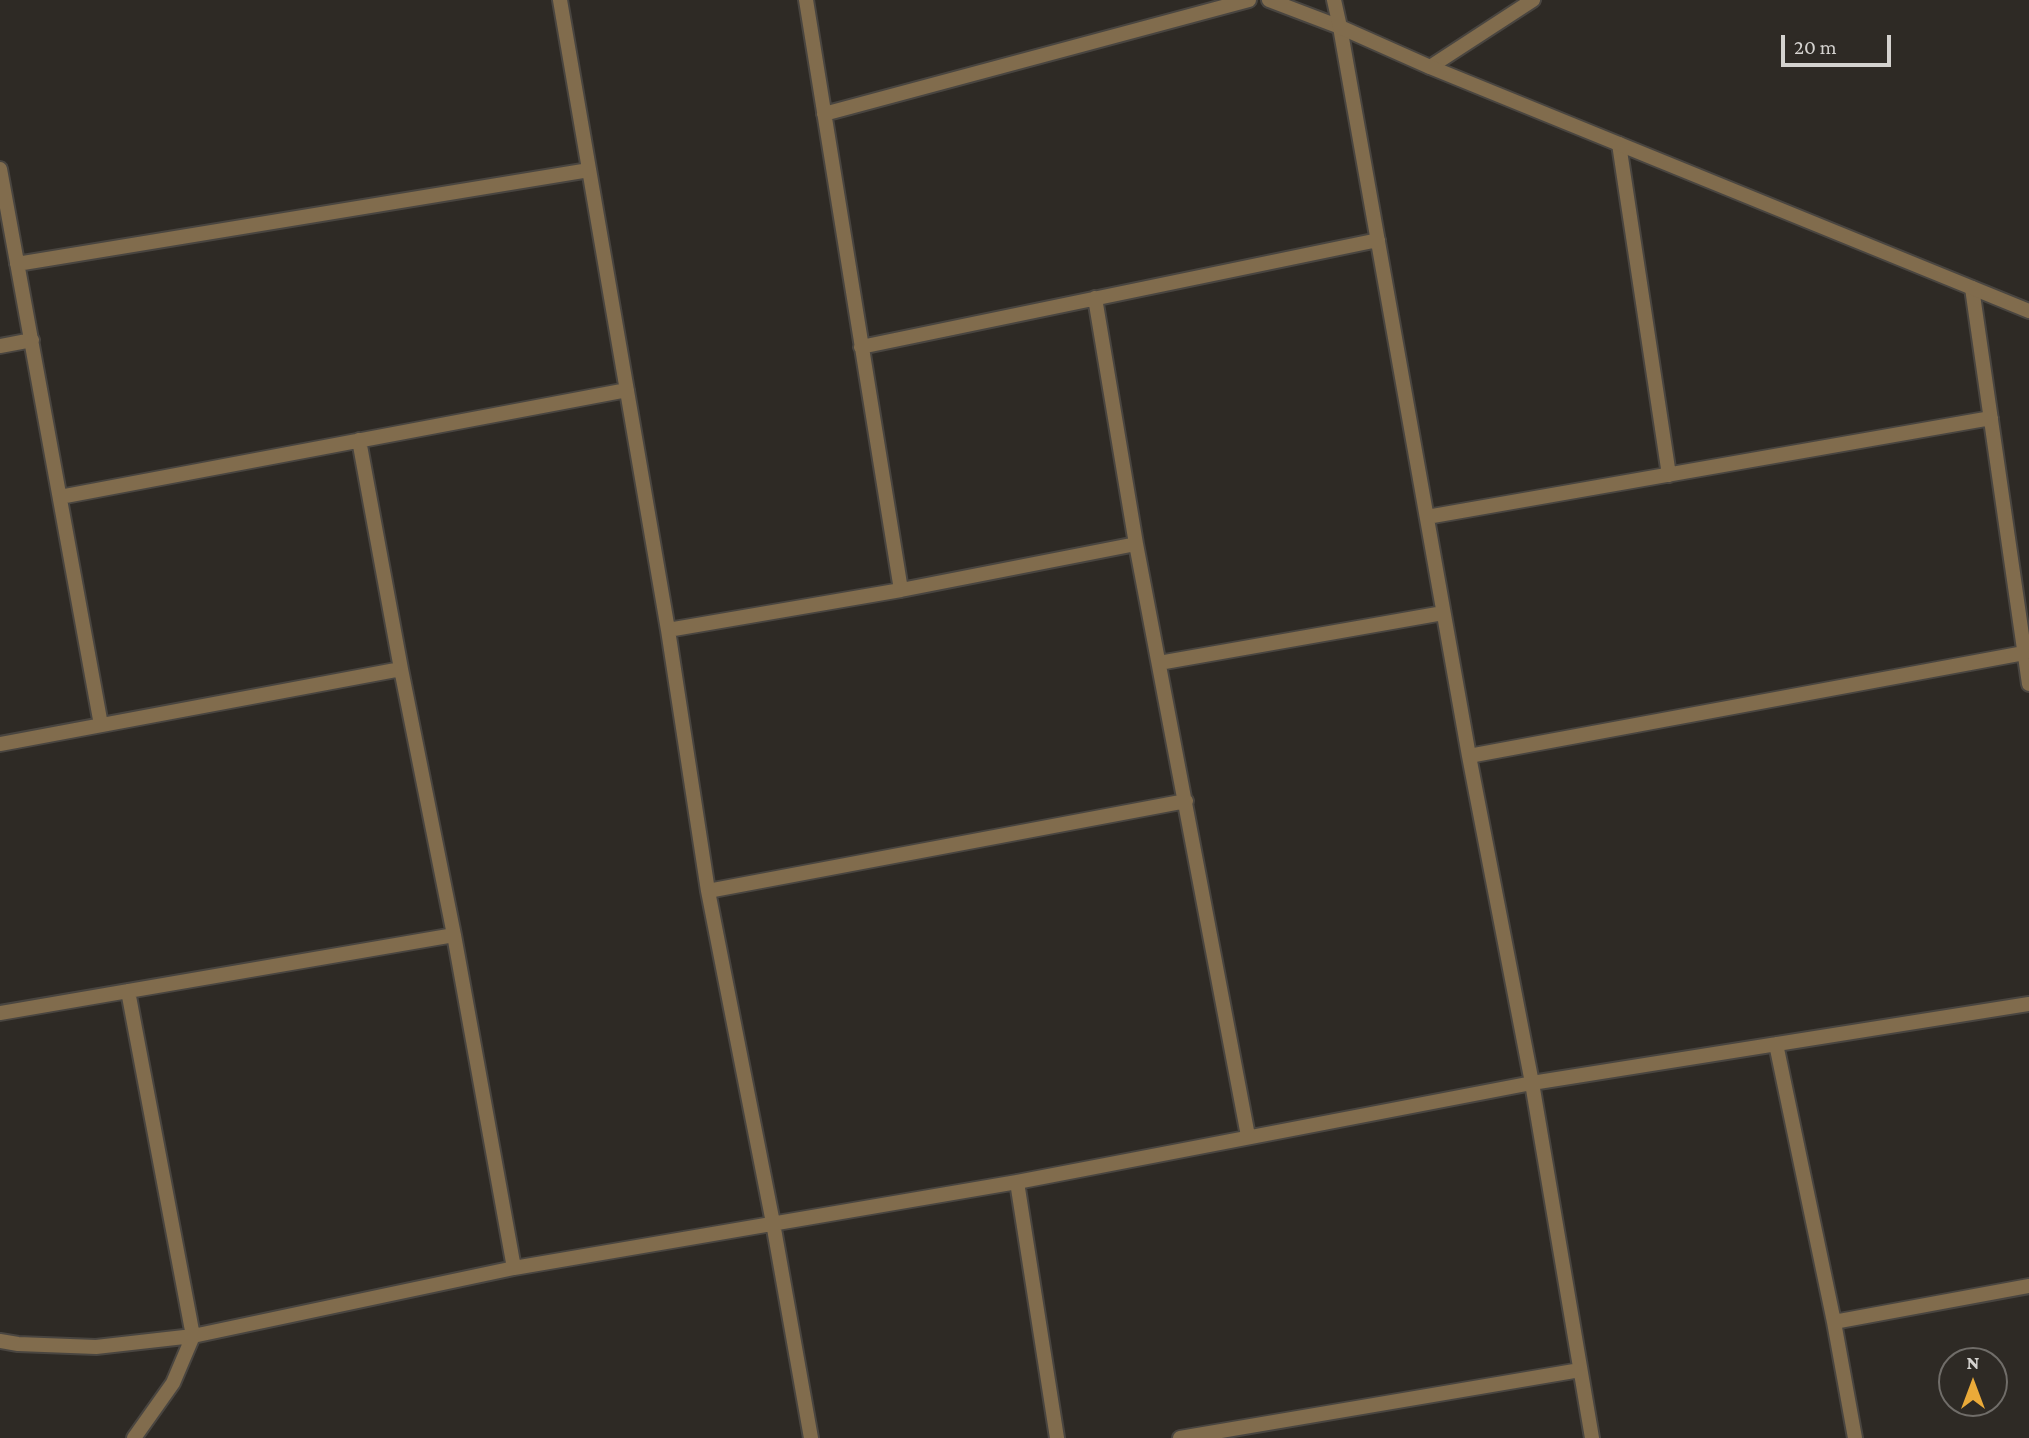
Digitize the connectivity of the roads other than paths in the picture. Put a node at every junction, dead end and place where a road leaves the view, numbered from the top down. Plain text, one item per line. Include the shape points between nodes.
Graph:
1 (561, 0) edge
2 (806, 0) edge
3 (1249, 0) edge
4 (1269, 0) edge
5 (1334, 0) edge
6 (1532, 0) edge
7 (1340, 27) junction
8 (1430, 67) junction
9 (824, 114) junction
10 (1619, 144) junction
11 (0, 169) edge
12 (589, 170) junction
13 (1378, 240) junction
14 (17, 264) junction
15 (1972, 288) junction
16 (1095, 298) junction
17 (2029, 311) edge
18 (32, 340) junction
19 (0, 346) edge
20 (861, 346) junction
21 (627, 390) junction
22 (1991, 418) junction
23 (359, 440) junction
24 (1669, 475) junction
25 (60, 497) junction
26 (1427, 517) junction
27 (1136, 544) junction
28 (901, 590) junction
29 (1443, 613) junction
30 (667, 631) junction
31 (2024, 653) junction
32 (1159, 663) junction
33 (401, 669) junction
34 (2029, 684) edge
35 (101, 725) junction
36 (0, 744) edge
37 (1469, 756) junction
38 (1186, 801) junction
39 (708, 891) junction
40 (454, 935) junction
41 (128, 991) junction
42 (2029, 1004) edge
43 (0, 1013) edge
44 (1776, 1044) junction
45 (1532, 1083) junction
46 (1248, 1136) junction
47 (1017, 1182) junction
48 (773, 1223) junction
49 (514, 1268) junction
50 (2029, 1286) edge
51 (1834, 1322) junction
52 (193, 1336) junction
53 (0, 1341) edge
54 (1580, 1370) junction
55 (134, 1438) edge
56 (811, 1438) edge
57 (1057, 1438) edge
58 (1180, 1438) edge
59 (1592, 1438) edge
60 (1855, 1438) edge

1 - 12 street
2 - 9 street
3 - 9 street
4 - 7 street
5 - 7 street
6 - 8 street
7 - 8 street
7 - 13 street
8 - 10 street
9 - 20 street
10 - 15 street
10 - 24 street
11 - 14 street
12 - 14 street
12 - 21 street
13 - 16 street
13 - 26 street
14 - 18 street
15 - 17 street
15 - 22 street
16 - 20 street
16 - 27 street
18 - 19 street
18 - 25 street
20 - 28 street
21 - 23 street
21 - 30 street
22 - 24 street
22 - 31 street
23 - 25 street
23 - 33 street
24 - 26 street
25 - 35 street
26 - 29 street
27 - 28 street
27 - 32 street
28 - 30 street
29 - 32 street
29 - 37 street
30 - 39 street
31 - 34 street
31 - 37 street
32 - 38 street
33 - 35 street
33 - 40 street
35 - 36 street
37 - 45 street
38 - 39 street
38 - 46 street
39 - 48 street
40 - 41 street
40 - 49 street
41 - 43 street
41 - 52 street
42 - 44 street
44 - 45 street
44 - 51 street
45 - 46 street
45 - 54 street
46 - 47 street
47 - 48 street
47 - 57 street
48 - 49 street
48 - 56 street
49 - 52 street
50 - 51 street
51 - 60 street
52 - 53 street via 96,1347
52 - 55 street via 173,1382
54 - 58 street
54 - 59 street

